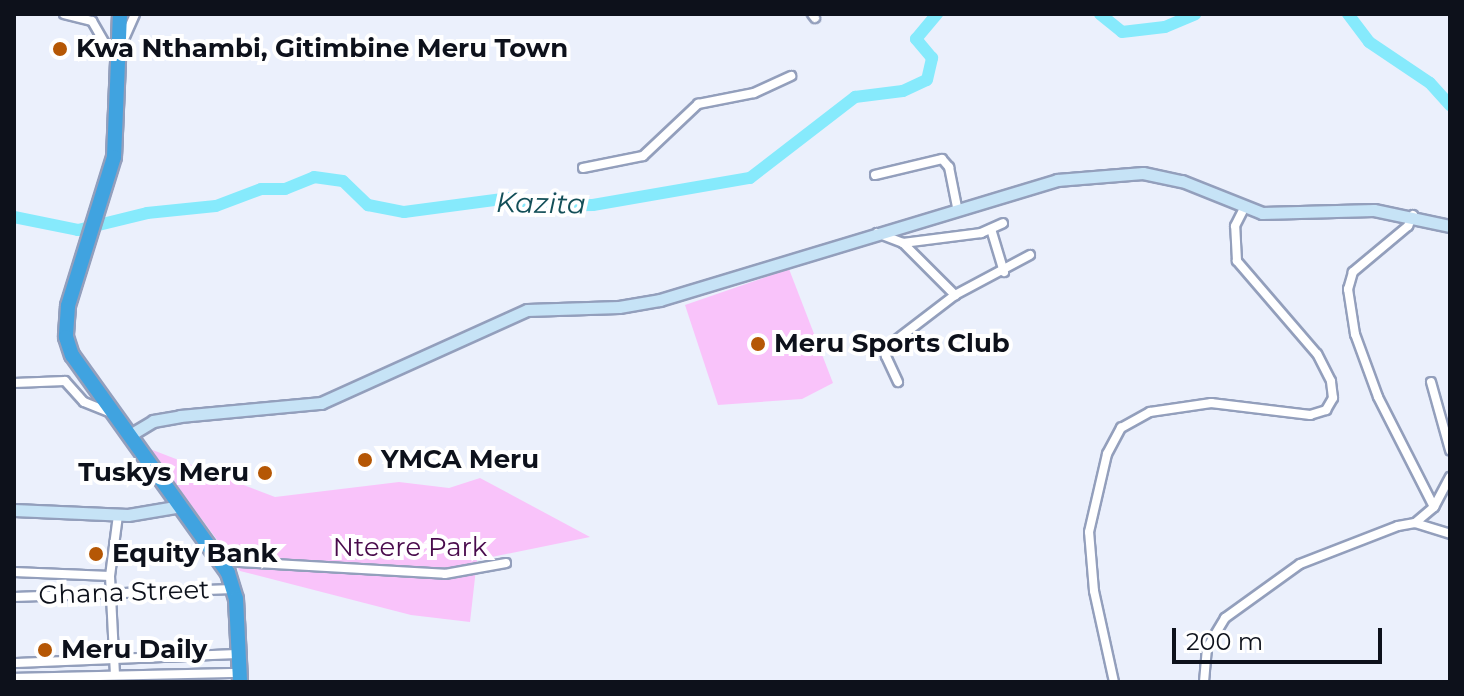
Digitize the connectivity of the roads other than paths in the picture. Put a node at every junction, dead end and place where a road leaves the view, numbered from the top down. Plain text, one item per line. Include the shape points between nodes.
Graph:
1 (64, 14) edge
2 (120, 14) edge
3 (135, 14) edge
4 (120, 53) junction
5 (791, 76) dead end
6 (583, 168) dead end
7 (875, 175) dead end
8 (957, 207) junction
9 (1244, 208) junction
10 (1413, 215) junction
11 (1003, 223) dead end
12 (1450, 226) edge
13 (991, 229) junction
14 (874, 232) junction
15 (903, 243) junction
16 (1030, 255) dead end
17 (1004, 272) junction
18 (955, 295) junction
19 (898, 382) dead end
20 (1431, 382) dead end
21 (14, 383) edge
22 (112, 413) junction
23 (1448, 425) edge
24 (130, 435) junction
25 (1450, 450) edge
26 (1450, 477) edge
27 (181, 506) junction
28 (1434, 507) junction
29 (14, 510) edge
30 (118, 515) junction
31 (1415, 523) junction
32 (1450, 534) edge
33 (222, 561) junction
34 (506, 563) dead end
35 (14, 572) edge
36 (110, 576) junction
37 (234, 589) junction
38 (110, 592) junction
39 (14, 597) edge
40 (239, 654) junction
41 (114, 659) junction
42 (14, 663) edge
43 (115, 675) junction
44 (14, 678) edge
45 (239, 678) edge
46 (1114, 682) edge
47 (1204, 682) edge

1 - 4 street via 92,21 109,50
2 - 4 highway
3 - 4 street
4 - 22 highway via 119,128 101,210 68,306 66,337 72,355
5 - 6 street via 754,93 698,104 681,114 662,143 643,156
7 - 8 street via 942,159 949,167
8 - 9 street via 1057,180 1143,173 1182,181
8 - 14 street
9 - 10 street
9 - 46 street via 1235,226 1237,261 1317,354 1333,398 1326,410 1310,415 1211,403 1150,412 1121,428 1107,454 1089,532 1096,599
10 - 12 street
10 - 28 street via 1408,226 1353,272 1349,301 1378,397
11 - 13 street
13 - 15 street
13 - 17 street
14 - 15 street
14 - 24 street via 660,300 527,310 321,403 180,416 153,421
15 - 18 street
16 - 17 street
17 - 18 street
18 - 19 street via 891,344 886,356
20 - 23 street
21 - 22 street via 65,381 84,402
22 - 24 highway
23 - 25 street
24 - 27 highway
26 - 28 street
27 - 30 street
27 - 33 highway
28 - 31 street
29 - 30 street
30 - 36 street
31 - 32 street
31 - 47 street via 1325,551 1244,602 1215,632
33 - 34 street via 445,574
33 - 37 highway
35 - 36 street
36 - 38 street
37 - 38 street, Ghana Street
37 - 40 highway
38 - 39 street, Ghana Street
38 - 41 street
40 - 41 street
40 - 45 highway
41 - 42 street
41 - 43 street
43 - 44 street
43 - 45 street

